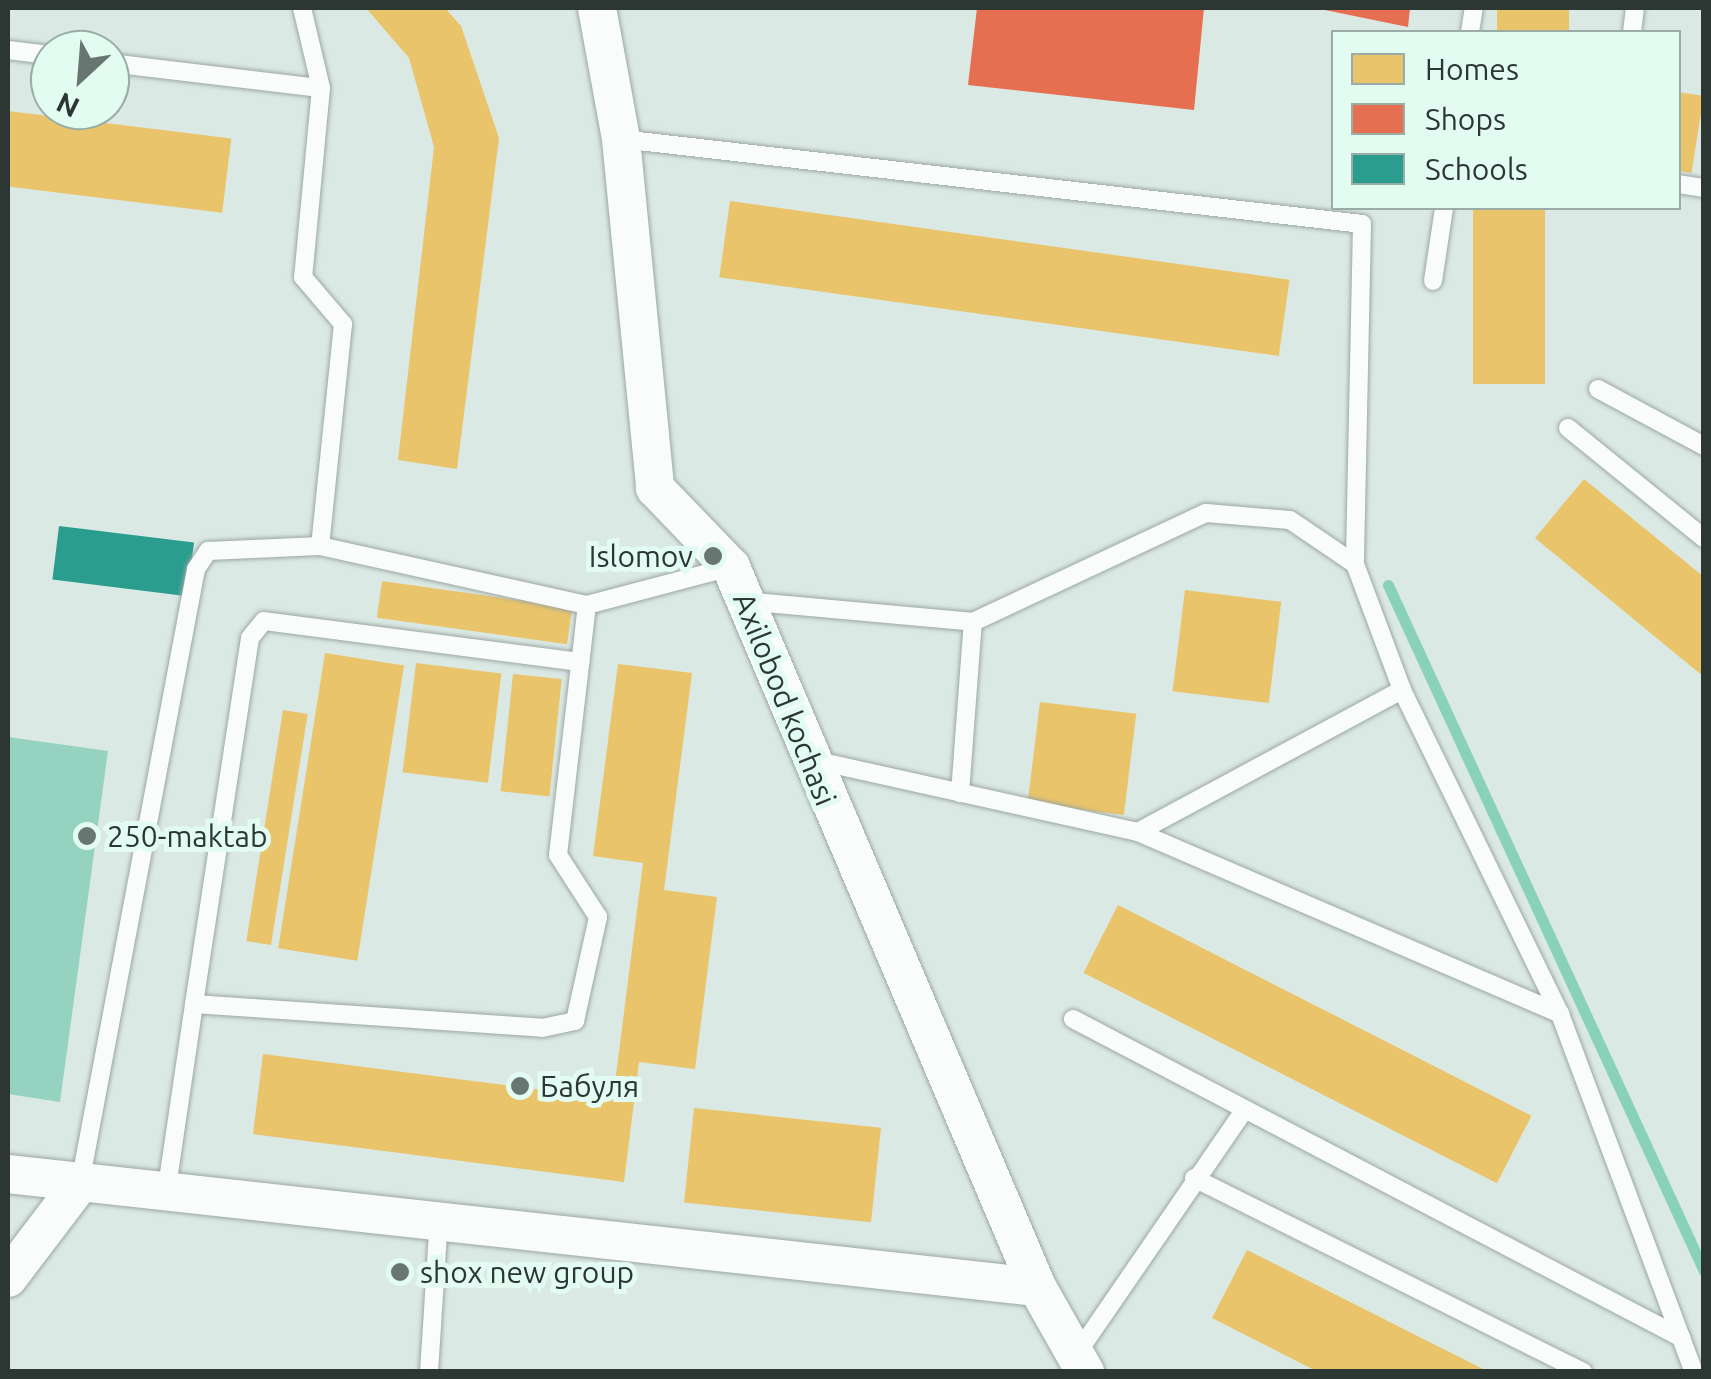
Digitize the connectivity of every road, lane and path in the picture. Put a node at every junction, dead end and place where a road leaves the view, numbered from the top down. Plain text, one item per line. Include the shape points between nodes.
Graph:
1 (302, 8) edge
2 (597, 8) edge
3 (130, 65) edge
4 (321, 88) junction
5 (622, 139) junction
6 (1444, 210) edge
7 (1433, 281) dead end
8 (1598, 389) dead end
9 (1568, 428) dead end
10 (1704, 446) edge
11 (1704, 538) edge
12 (320, 546) junction
13 (1355, 564) junction
14 (738, 584) junction
15 (587, 605) junction
16 (973, 622) junction
17 (580, 662) junction
18 (1402, 690) junction
19 (806, 758) junction
20 (960, 792) junction
21 (1138, 832) junction
22 (194, 1004) junction
23 (1560, 1014) junction
24 (1073, 1019) dead end
25 (1245, 1110) junction
26 (8, 1174) edge
27 (1194, 1178) junction
28 (80, 1183) junction
29 (167, 1187) junction
30 (439, 1216) junction
31 (8, 1278) edge
32 (1037, 1287) junction
33 (1682, 1338) junction
34 (1080, 1363) edge
35 (429, 1372) edge
36 (1582, 1372) edge
37 (1694, 1372) edge

1 - 4 lane
2 - 5 street, Axilobod kochasi
3 - 4 lane
4 - 12 lane via 304,277 342,324
5 - 13 lane via 1362,224
5 - 14 street, Axilobod kochasi via 654,488
6 - 7 lane
8 - 10 lane
9 - 11 lane
12 - 15 lane
12 - 28 lane via 229,543 208,551 196,569
13 - 16 lane via 1290,520 1206,513
13 - 18 lane
14 - 15 lane
14 - 16 lane
14 - 19 street, Axilobod kochasi
15 - 17 lane
16 - 20 lane
17 - 22 lane via 264,622 250,638
17 - 22 lane via 558,855 598,917 575,1020 542,1028
18 - 21 lane
18 - 23 lane
19 - 20 lane
19 - 32 street, Axilobod kochasi
20 - 21 lane
21 - 23 lane
22 - 29 lane
23 - 33 lane
24 - 25 lane
25 - 27 lane
25 - 33 lane
26 - 28 street
27 - 34 lane
27 - 36 lane
28 - 29 street
28 - 31 street
29 - 30 street
30 - 32 street
30 - 35 lane
32 - 34 street, Axilobod kochasi
33 - 37 lane

